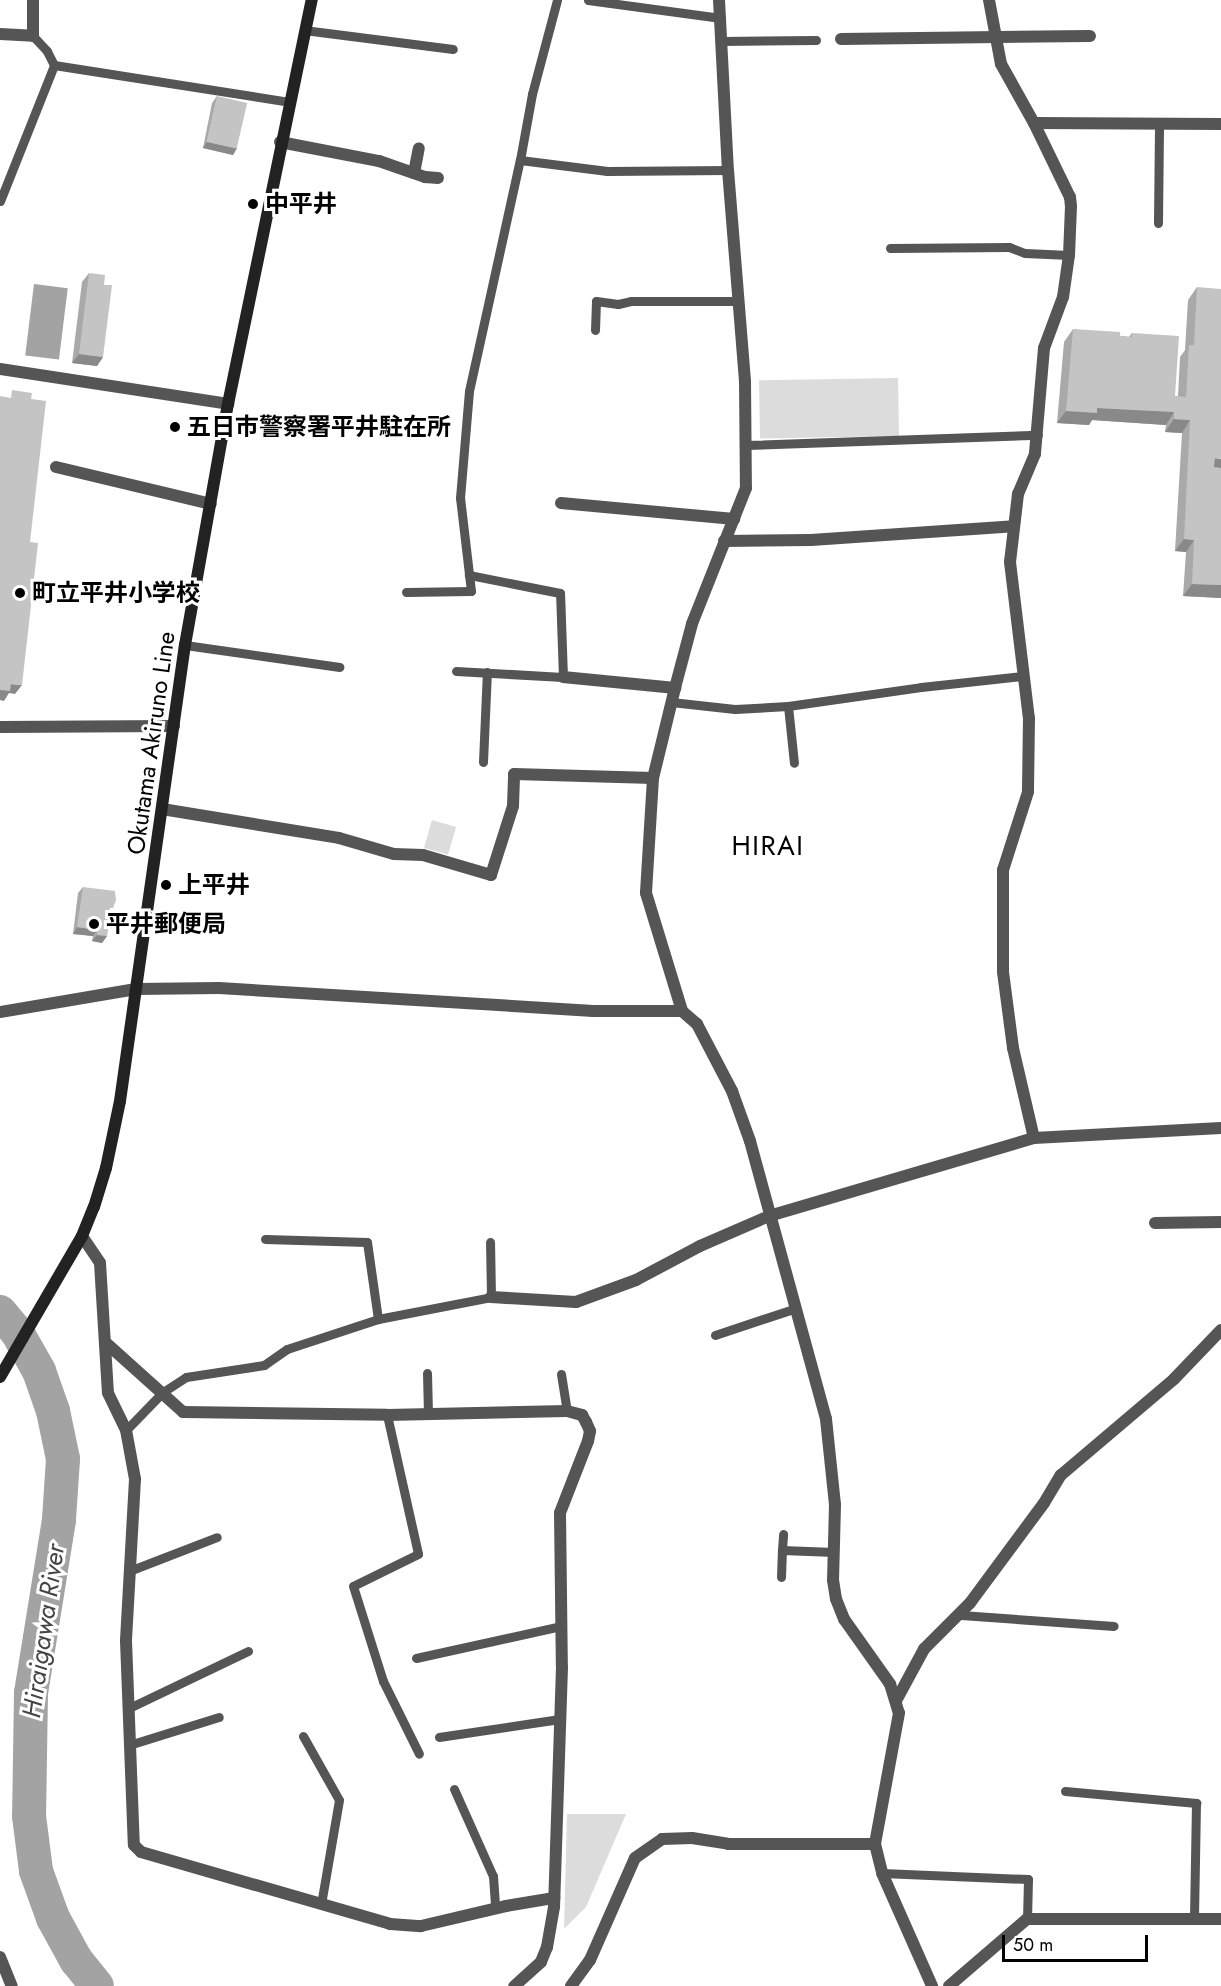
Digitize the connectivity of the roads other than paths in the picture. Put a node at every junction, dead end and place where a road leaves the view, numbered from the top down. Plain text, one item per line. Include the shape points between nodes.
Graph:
1 (33, 0) edge
2 (312, 0) edge
3 (557, 0) edge
4 (588, 0) edge
5 (719, 0) edge
6 (989, 0) edge
7 (721, 18) junction
8 (304, 30) junction
9 (0, 34) edge
10 (33, 36) junction
11 (1090, 36) dead end
12 (995, 37) junction
13 (841, 39) dead end
14 (816, 40) dead end
15 (722, 41) junction
16 (453, 49) dead end
17 (54, 65) junction
18 (289, 102) junction
19 (1034, 123) junction
20 (1159, 124) junction
21 (1221, 124) edge
22 (280, 142) junction
23 (419, 148) dead end
24 (520, 160) junction
25 (728, 170) junction
26 (414, 173) junction
27 (438, 178) dead end
28 (0, 201) edge
29 (1158, 223) dead end
30 (890, 248) dead end
31 (1069, 255) junction
32 (738, 301) junction
33 (595, 330) dead end
34 (0, 369) edge
35 (228, 404) junction
36 (1038, 435) junction
37 (746, 445) junction
38 (56, 467) dead end
39 (561, 502) dead end
40 (211, 504) junction
41 (734, 519) junction
42 (1014, 526) junction
43 (724, 541) junction
44 (469, 575) junction
45 (406, 592) dead end
46 (185, 645) junction
47 (339, 667) dead end
48 (456, 670) dead end
49 (488, 672) junction
50 (1023, 676) junction
51 (562, 677) junction
52 (675, 688) junction
53 (671, 702) junction
54 (788, 706) junction
55 (174, 726) junction
56 (0, 727) edge
57 (483, 762) dead end
58 (794, 763) dead end
59 (653, 778) junction
60 (162, 809) junction
61 (136, 989) junction
62 (682, 1011) junction
63 (0, 1012) edge
64 (1221, 1128) edge
65 (1034, 1138) junction
66 (770, 1216) junction
67 (1221, 1222) edge
68 (1155, 1223) dead end
69 (82, 1236) junction
70 (265, 1239) dead end
71 (490, 1242) dead end
72 (491, 1297) junction
73 (796, 1308) junction
74 (378, 1319) junction
75 (1221, 1330) edge
76 (715, 1335) dead end
77 (105, 1342) junction
78 (427, 1373) dead end
79 (561, 1374) dead end
80 (0, 1377) edge
81 (163, 1392) junction
82 (567, 1411) junction
83 (428, 1414) junction
84 (387, 1415) junction
85 (126, 1430) junction
86 (783, 1534) dead end
87 (217, 1537) dead end
88 (782, 1550) junction
89 (834, 1552) junction
90 (129, 1571) junction
91 (781, 1578) dead end
92 (960, 1615) junction
93 (561, 1626) junction
94 (1114, 1626) dead end
95 (248, 1651) dead end
96 (416, 1658) dead end
97 (897, 1699) junction
98 (129, 1708) junction
99 (219, 1717) dead end
100 (560, 1719) junction
101 (303, 1736) dead end
102 (439, 1737) dead end
103 (129, 1745) junction
104 (419, 1754) dead end
105 (454, 1790) dead end
106 (1065, 1791) dead end
107 (875, 1844) junction
108 (882, 1873) junction
109 (554, 1898) junction
110 (321, 1904) junction
111 (495, 1908) junction
112 (1027, 1919) junction
113 (1194, 1919) junction
114 (1221, 1919) edge
115 (0, 1957) edge
116 (12, 1986) edge
117 (514, 1986) edge
118 (571, 1986) edge
119 (932, 1986) edge
120 (950, 1986) edge

1 - 10 street
2 - 8 main road, Okutama Akiruno Line
3 - 24 lane via 532,93
4 - 7 lane
5 - 7 street
6 - 12 street
7 - 15 street
8 - 16 lane
8 - 18 main road, Okutama Akiruno Line
9 - 10 street
10 - 17 lane
11 - 12 street
12 - 13 street
12 - 19 street via 1001,64
14 - 15 lane
15 - 25 street
17 - 18 lane
17 - 28 lane
18 - 22 main road, Okutama Akiruno Line
19 - 20 street
19 - 31 street via 1070,197
20 - 21 street
20 - 29 lane
22 - 26 street via 379,160
22 - 35 main road, Okutama Akiruno Line
23 - 26 street
24 - 25 lane via 607,171
24 - 44 lane via 469,391 460,498
25 - 32 street
26 - 27 street
30 - 31 lane via 1009,247 1025,253
31 - 36 street via 1063,297 1044,348
32 - 33 lane via 596,301
32 - 37 street
34 - 35 street
35 - 40 main road, Okutama Akiruno Line
36 - 37 lane
36 - 42 street via 1035,454 1018,494
37 - 41 street via 746,488
38 - 40 street
39 - 41 street
40 - 46 main road, Okutama Akiruno Line
41 - 43 street
42 - 43 street via 811,540
42 - 50 street via 1010,562
43 - 52 street via 692,624
44 - 45 lane via 471,591
44 - 51 lane via 560,593
46 - 47 lane
46 - 55 main road, Okutama Akiruno Line
48 - 49 lane
49 - 51 lane
49 - 57 lane
50 - 54 lane
50 - 65 street via 1029,718 1028,792 1003,870 1003,972 1013,1048
51 - 52 street
52 - 53 street
53 - 54 lane via 735,709
53 - 59 street
54 - 58 lane
55 - 56 street
55 - 60 main road, Okutama Akiruno Line
59 - 60 street via 514,774 513,806 491,875 423,855 394,854 339,838
59 - 62 street via 646,893
60 - 61 main road, Okutama Akiruno Line
61 - 62 street via 219,988 593,1011
61 - 63 street
61 - 69 main road, Okutama Akiruno Line via 113,1139
62 - 66 street via 697,1024 732,1090
64 - 65 street
65 - 66 street
66 - 72 street via 700,1246 636,1280 576,1302
66 - 73 street
67 - 68 street
69 - 77 street via 100,1263
69 - 80 main road, Okutama Akiruno Line
70 - 74 lane via 367,1242
71 - 72 lane
72 - 74 lane
73 - 76 lane
73 - 89 street via 826,1419 835,1504
74 - 81 lane via 287,1349 264,1365 186,1377
75 - 92 street via 1174,1379 1061,1475
77 - 81 street
77 - 85 street via 108,1393
78 - 83 lane
79 - 82 lane
81 - 84 street via 183,1412
81 - 85 lane
82 - 83 street
82 - 93 street via 582,1415 590,1431 560,1513
83 - 84 street
84 - 104 lane via 418,1554 353,1586 383,1681
85 - 90 street via 135,1479
86 - 88 lane
87 - 90 lane
88 - 89 lane
88 - 91 lane
89 - 97 street via 836,1599 844,1618
90 - 98 street
92 - 94 lane
92 - 97 street via 924,1649
93 - 96 lane
93 - 100 street
95 - 98 lane
97 - 107 street via 898,1730
98 - 103 street
99 - 103 lane
100 - 102 lane
100 - 109 street
101 - 110 lane via 339,1800
103 - 110 street via 134,1845 141,1852
105 - 111 lane via 493,1876
106 - 113 lane via 1196,1803
107 - 108 street
107 - 118 street via 728,1844 692,1838 662,1839 635,1858 590,1960
108 - 112 lane via 1028,1879
108 - 119 street
109 - 111 street
109 - 117 street via 541,1962
110 - 111 street via 390,1924 421,1926
112 - 113 street
112 - 120 street
113 - 114 street
115 - 116 street

